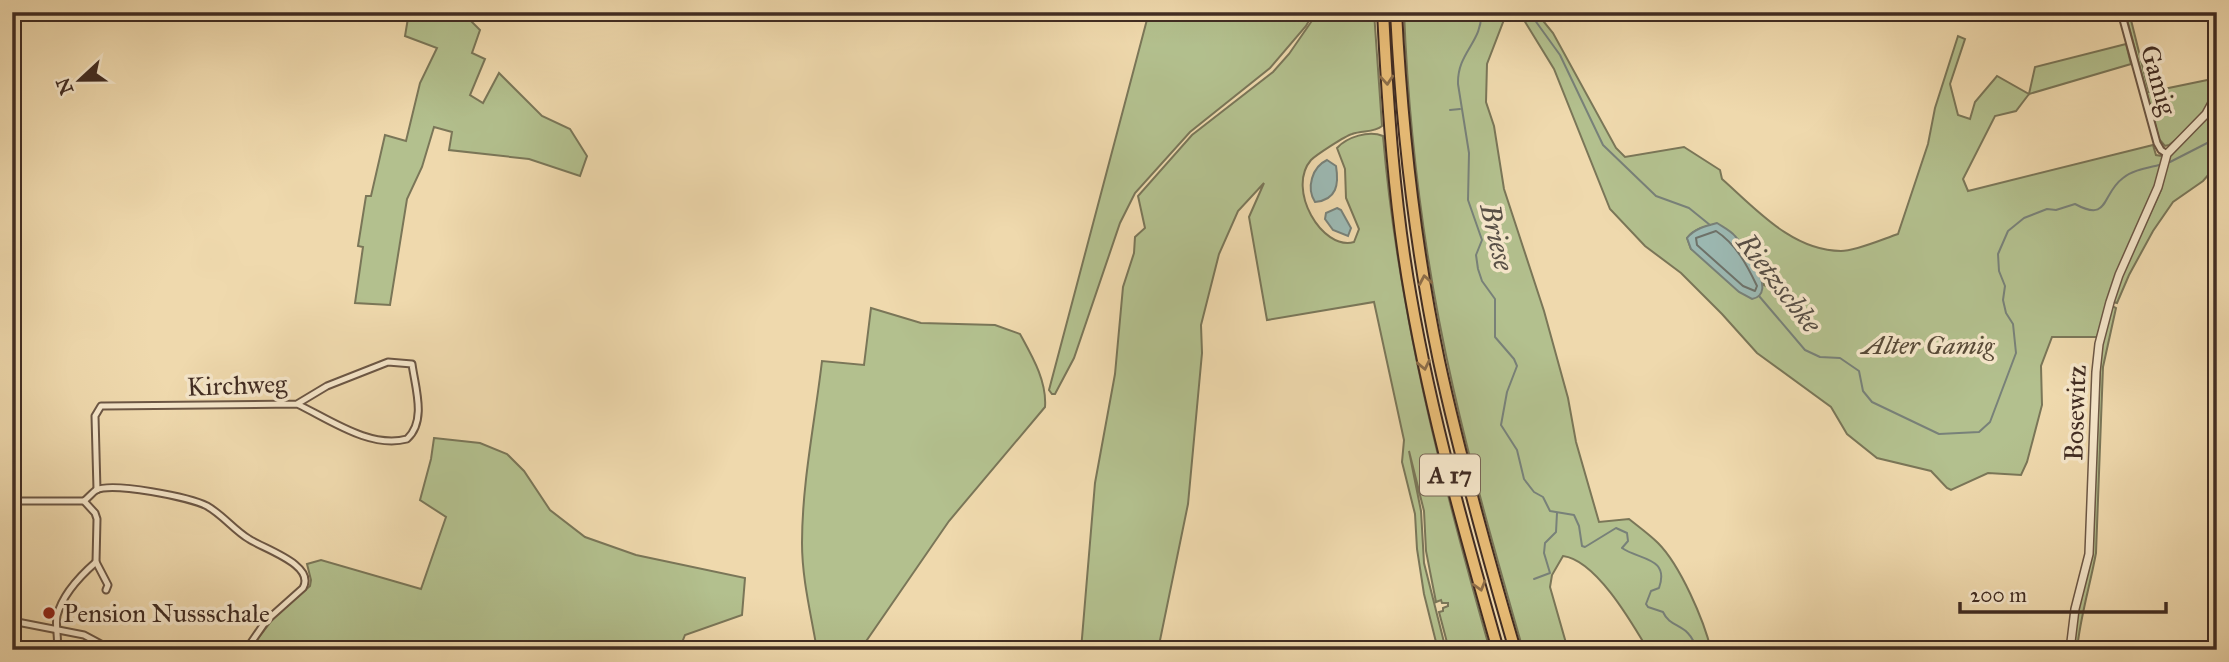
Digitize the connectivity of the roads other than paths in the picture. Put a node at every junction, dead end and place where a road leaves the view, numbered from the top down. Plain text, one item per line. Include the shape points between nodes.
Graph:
1 (1383, 12) edge
2 (1396, 12) edge
3 (2121, 12) edge
4 (2217, 94) edge
5 (2167, 154) junction
6 (297, 404) junction
7 (97, 489) junction
8 (12, 501) edge
9 (84, 501) junction
10 (96, 562) junction
11 (106, 590) dead end
12 (12, 621) edge
13 (58, 629) junction
14 (57, 650) edge
15 (112, 650) edge
16 (246, 650) edge
17 (1498, 650) edge
18 (1515, 650) edge
19 (2070, 650) edge

1 -> 17 highway, A 17 via 1394,169 1411,298 1431,400
18 -> 2 highway, A 17 via 1463,464 1432,324 1411,194
3 - 5 street, Gamig via 2157,143
4 - 5 street via 2206,114
5 - 19 street, Bosewitz via 2158,187 2119,275 2099,344 2089,554
6 - 6 street, Kirchweg via 385,441 407,439 419,418 412,364 388,362
6 - 7 street, Kirchweg via 101,406 95,416
7 - 9 street
7 - 16 street via 145,491 199,502 248,539 299,566 306,577 303,588 267,621
8 - 9 street
9 - 10 street via 97,519
10 - 11 street
10 - 13 street via 65,597 57,617
12 - 13 street
13 - 14 street
13 - 15 street via 84,635

